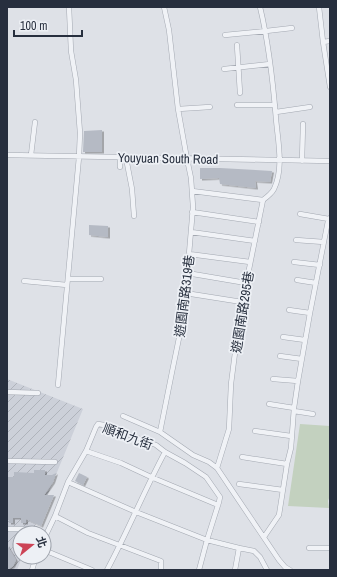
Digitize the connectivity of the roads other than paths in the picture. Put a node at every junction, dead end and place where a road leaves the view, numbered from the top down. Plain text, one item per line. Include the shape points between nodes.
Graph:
1 (69, 7) edge
2 (164, 7) edge
3 (260, 7) edge
4 (319, 7) edge
5 (292, 28) dead end
6 (266, 31) junction
7 (225, 34) dead end
8 (330, 41) edge
9 (323, 42) junction
10 (237, 45) dead end
11 (270, 64) junction
12 (239, 68) junction
13 (224, 69) dead end
14 (330, 87) edge
15 (240, 92) dead end
16 (237, 105) dead end
17 (275, 105) junction
18 (210, 107) dead end
19 (310, 107) dead end
20 (178, 109) junction
21 (276, 112) junction
22 (35, 122) dead end
23 (303, 124) dead end
24 (7, 155) edge
25 (31, 156) junction
26 (79, 157) junction
27 (123, 158) junction
28 (187, 159) junction
29 (280, 160) junction
30 (302, 161) junction
31 (330, 161) edge
32 (120, 167) dead end
33 (192, 190) junction
34 (264, 200) junction
35 (192, 212) junction
36 (300, 214) dead end
37 (134, 216) dead end
38 (330, 218) edge
39 (259, 222) junction
40 (191, 232) junction
41 (328, 236) edge
42 (296, 240) dead end
43 (255, 241) junction
44 (324, 242) junction
45 (189, 254) junction
46 (250, 262) junction
47 (294, 262) dead end
48 (320, 265) junction
49 (187, 273) junction
50 (68, 279) junction
51 (101, 279) dead end
52 (298, 280) dead end
53 (24, 281) dead end
54 (246, 283) junction
55 (316, 283) junction
56 (67, 285) junction
57 (184, 293) junction
58 (242, 302) junction
59 (289, 310) dead end
60 (310, 313) junction
61 (283, 336) dead end
62 (304, 340) junction
63 (280, 356) dead end
64 (302, 359) junction
65 (274, 379) dead end
66 (298, 381) junction
67 (58, 385) dead end
68 (7, 392) edge
69 (38, 393) dead end
70 (270, 404) dead end
71 (294, 410) junction
72 (313, 414) dead end
73 (123, 416) dead end
74 (255, 431) dead end
75 (160, 432) junction
76 (291, 436) junction
77 (86, 451) junction
78 (165, 452) junction
79 (242, 457) dead end
80 (7, 461) edge
81 (55, 462) dead end
82 (287, 464) junction
83 (217, 468) junction
84 (151, 477) junction
85 (68, 482) junction
86 (239, 484) dead end
87 (283, 490) junction
88 (218, 505) junction
89 (136, 512) junction
90 (55, 516) junction
91 (50, 525) edge
92 (264, 537) junction
93 (207, 540) junction
94 (120, 545) junction
95 (239, 548) junction
96 (309, 548) dead end
97 (330, 548) edge
98 (52, 553) edge
99 (287, 569) edge
100 (92, 570) edge
101 (107, 570) edge
102 (161, 570) edge
103 (199, 570) edge
104 (235, 570) edge
105 (267, 570) edge

1 - 26 street via 71,51 76,80
2 - 20 street, 遊園南路319巷
3 - 6 street, 遊園南路295巷
4 - 9 street
5 - 6 street
6 - 7 street
6 - 11 street, 遊園南路295巷
8 - 9 street
9 - 14 street
10 - 12 street
11 - 12 street
11 - 17 street, 遊園南路295巷
12 - 13 street
12 - 15 street
16 - 17 street
17 - 21 street, 遊園南路295巷
18 - 20 street
19 - 21 street
20 - 28 street, 遊園南路319巷
21 - 29 street, 遊園南路295巷
22 - 25 street
23 - 30 street
24 - 25 street, Youyuan South Road
25 - 26 street, Youyuan South Road
26 - 27 street, Youyuan South Road
26 - 50 street
27 - 28 street, Youyuan South Road
27 - 32 street
27 - 37 street via 132,188
28 - 29 street, Youyuan South Road
28 - 33 street, 遊園南路319巷
29 - 30 street, Youyuan South Road
29 - 34 street, 遊園南路295巷 via 274,191
30 - 31 street, Youyuan South Road
33 - 34 street
33 - 35 street, 遊園南路319巷
34 - 39 street, 遊園南路295巷
35 - 39 street
35 - 40 street, 遊園南路319巷
36 - 38 street
38 - 41 street
39 - 43 street, 遊園南路295巷
40 - 43 street
40 - 45 street, 遊園南路319巷
41 - 44 street
42 - 44 street
43 - 46 street, 遊園南路295巷
44 - 48 street
45 - 46 street
45 - 49 street, 遊園南路319巷
46 - 54 street, 遊園南路295巷
47 - 48 street
48 - 55 street
49 - 54 street
49 - 57 street, 遊園南路319巷
50 - 51 street
50 - 56 street
52 - 55 street
53 - 56 street
54 - 58 street, 遊園南路295巷
55 - 60 street
56 - 67 street
57 - 58 street
57 - 75 street, 遊園南路319巷 via 180,338
58 - 83 street, 遊園南路295巷 via 231,384 229,429
59 - 60 street
60 - 62 street
61 - 62 street
62 - 64 street
63 - 64 street
64 - 66 street
65 - 66 street
66 - 71 street
68 - 69 street
70 - 71 street
71 - 72 street
71 - 76 street
73 - 75 street
74 - 76 street
75 - 83 street
76 - 82 street
77 - 78 street, 順和九街 via 98,424 156,445
77 - 84 street
77 - 85 street, 順和九街
78 - 84 street
78 - 88 street, 順和九街 via 206,477 220,497
79 - 82 street
80 - 81 street
82 - 87 street
83 - 92 street
84 - 88 street
84 - 89 street
85 - 89 street
85 - 90 street, 順和九街
86 - 87 street
87 - 92 street via 279,515
88 - 93 street
89 - 93 street
89 - 94 street
90 - 91 street, 順和九街
90 - 94 street via 88,533
92 - 99 street
93 - 95 street
93 - 103 street
94 - 101 street
94 - 102 street via 161,561
95 - 104 street
95 - 105 street via 254,551 260,556
96 - 97 street
98 - 100 street

